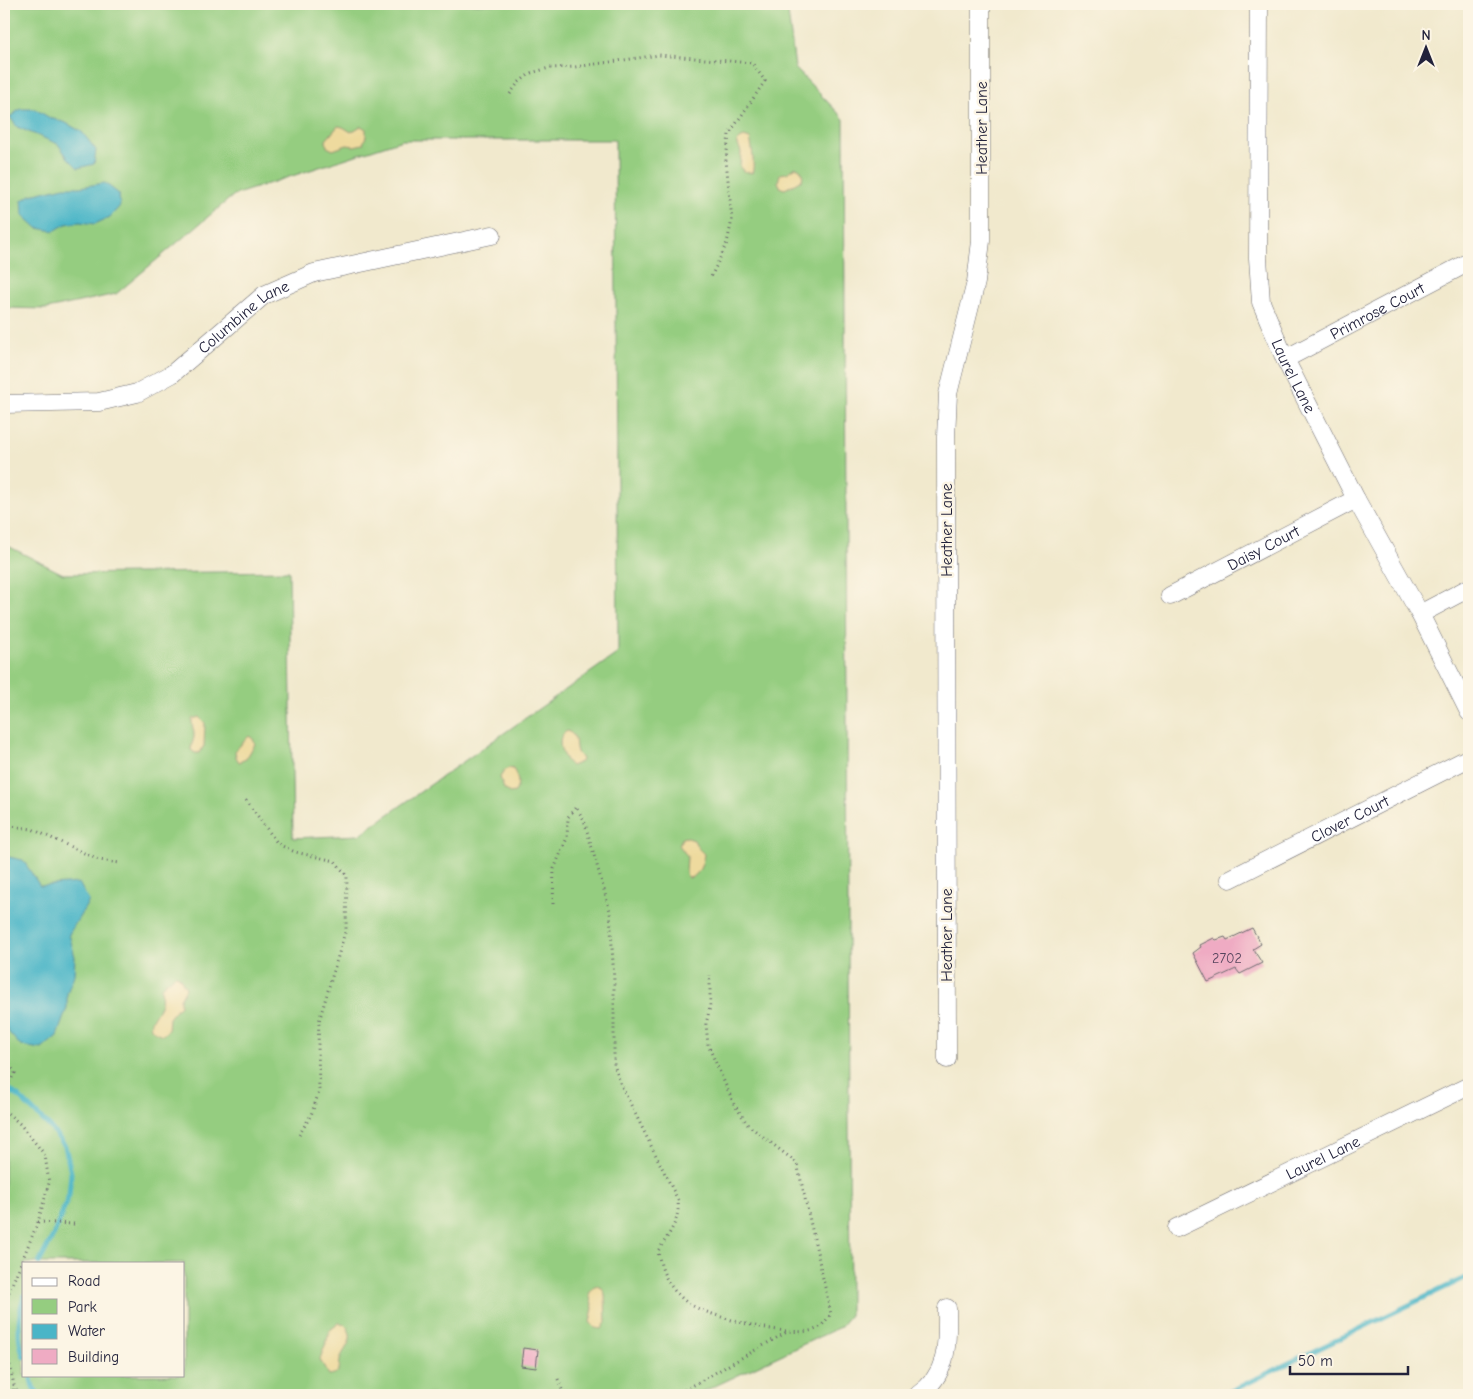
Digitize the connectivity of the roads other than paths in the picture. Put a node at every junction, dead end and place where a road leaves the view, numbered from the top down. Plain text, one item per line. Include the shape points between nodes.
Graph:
1 (981, 4) edge
2 (1259, 4) edge
3 (492, 235) dead end
4 (1469, 262) edge
5 (1285, 360) junction
6 (4, 404) edge
7 (1356, 499) junction
8 (1469, 588) edge
9 (1170, 596) dead end
10 (1420, 614) junction
11 (1469, 712) edge
12 (1469, 758) edge
13 (1230, 879) dead end
14 (947, 1059) dead end
15 (1469, 1086) edge
16 (1177, 1228) dead end
17 (947, 1308) dead end
18 (918, 1395) edge

1 - 14 street, Heather Lane via 981,241 976,282 948,394 946,437
2 - 5 street, Laurel Lane via 1258,258 1261,302
3 - 6 street, Columbine Lane via 314,273 264,294 172,374 137,393 99,402
4 - 5 street, Primrose Court
5 - 7 street, Laurel Lane
7 - 9 street, Daisy Court
7 - 10 street, Laurel Lane
8 - 10 street
10 - 11 street, Laurel Lane
12 - 13 street, Clover Court
15 - 16 street, Laurel Lane
17 - 18 street via 947,1350 938,1377

